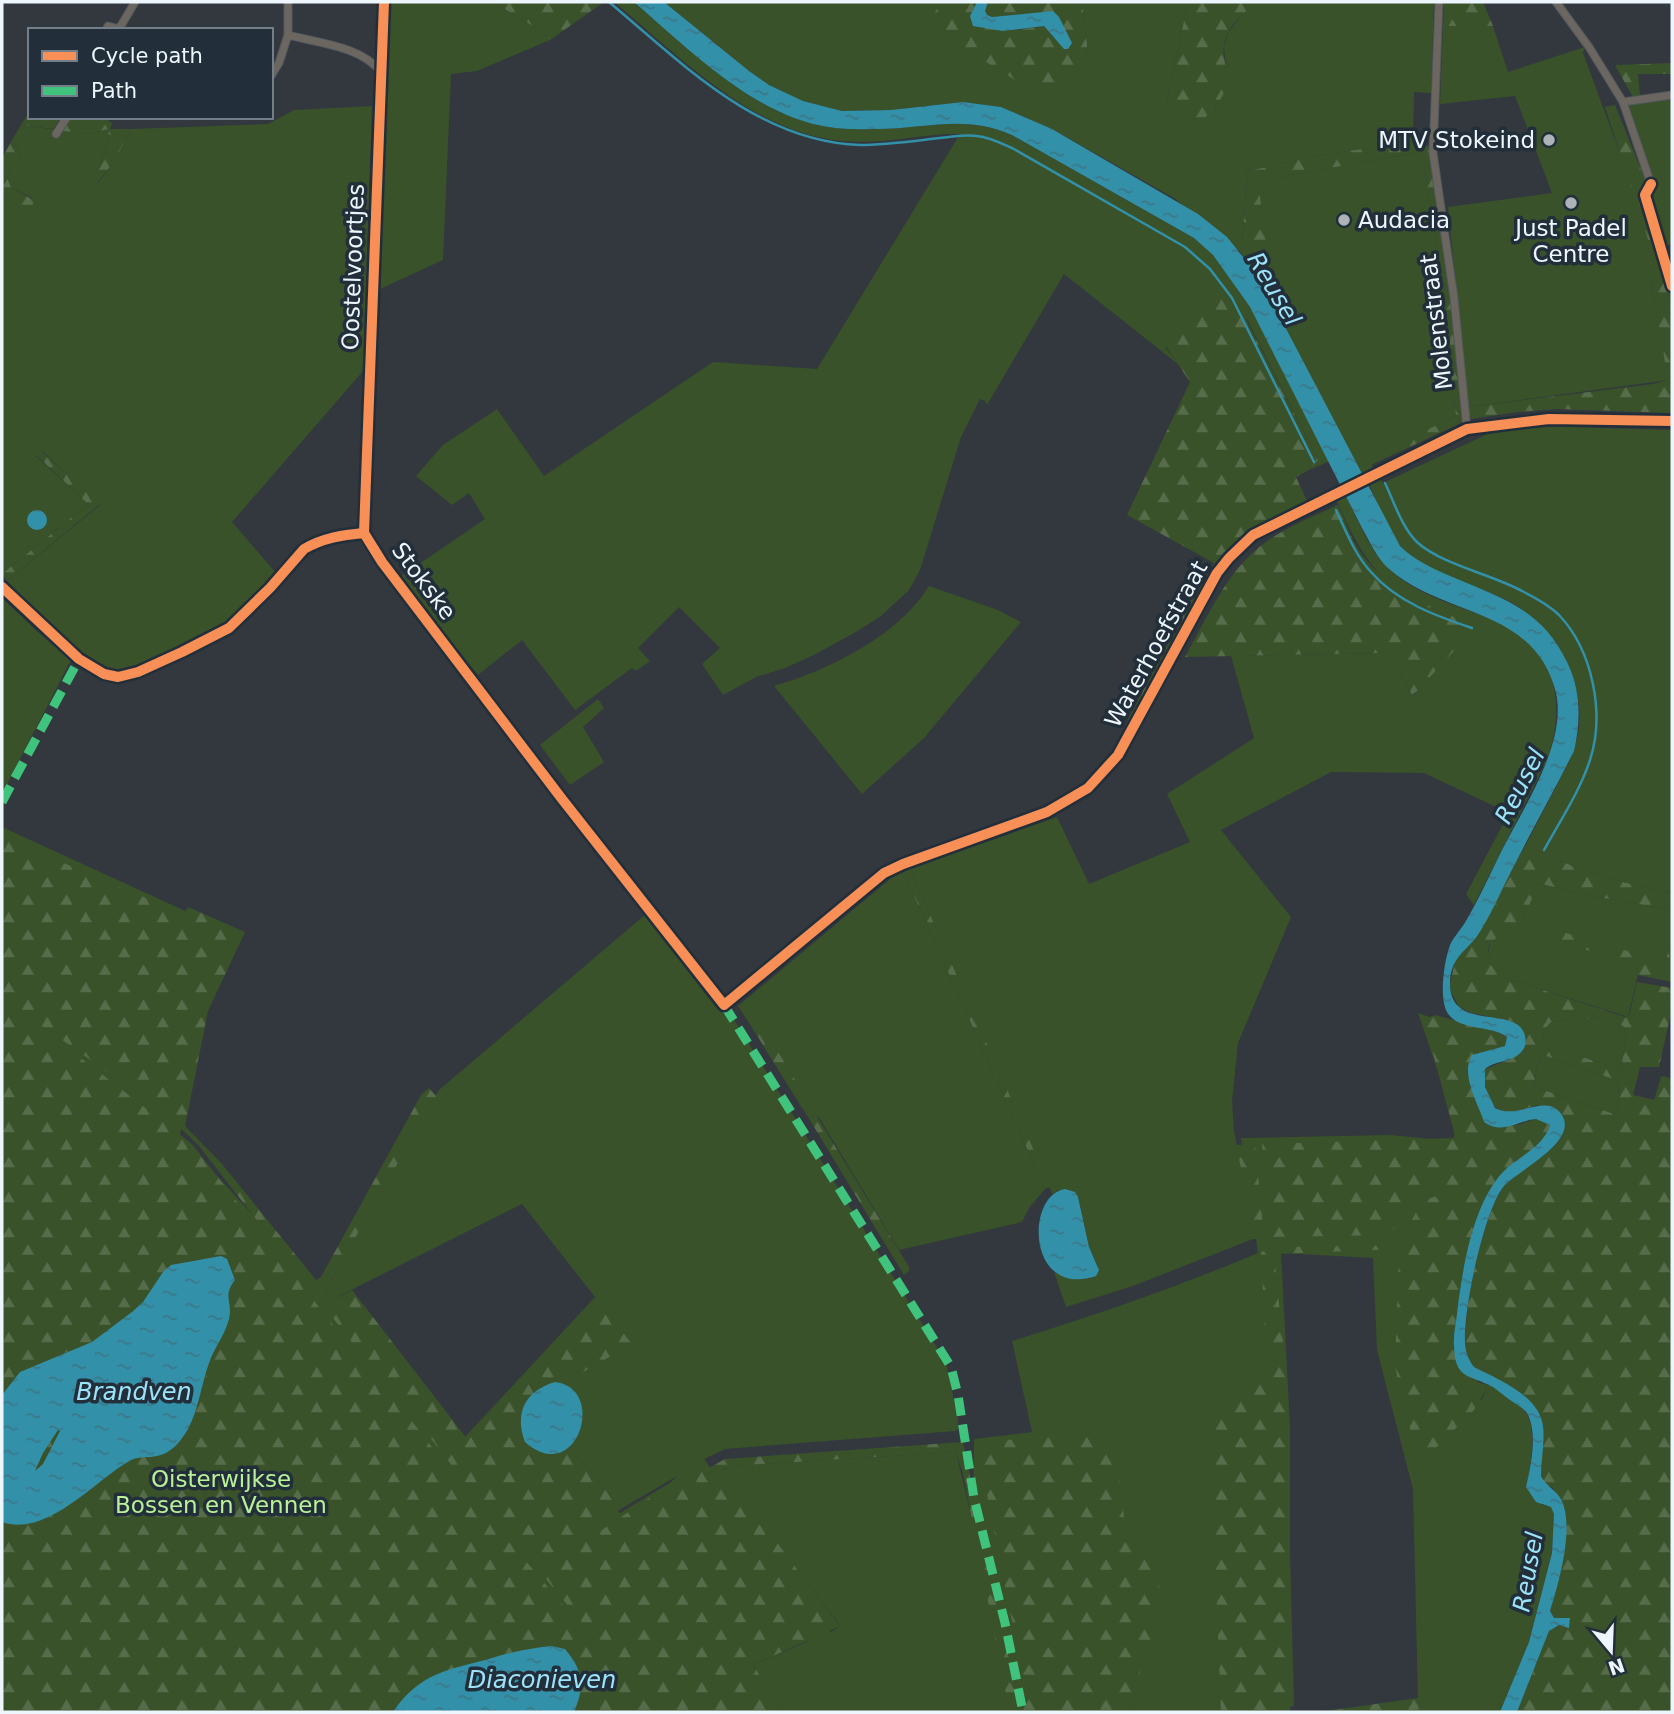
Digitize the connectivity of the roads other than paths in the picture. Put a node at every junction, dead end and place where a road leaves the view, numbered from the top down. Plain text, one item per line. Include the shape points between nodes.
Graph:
1 (135, 2) edge
2 (288, 2) edge
3 (384, 2) edge
4 (1439, 2) edge
5 (1556, 2) edge
6 (121, 28) edge
7 (288, 35) junction
8 (382, 72) junction
9 (273, 73) edge
10 (1672, 95) edge
11 (1623, 102) junction
12 (66, 119) edge
13 (56, 134) dead end
14 (1651, 184) dead end
15 (1672, 421) edge
16 (1467, 429) junction
17 (364, 533) junction
18 (2, 587) edge
19 (724, 1005) joint

1 - 6 street
2 - 7 street
3 - 8 street, Oostelvoortjes
4 - 16 street, Molenstraat via 1433,153
5 - 11 street
7 - 8 street via 362,55
7 - 9 street
8 - 17 street, Oostelvoortjes
10 - 11 street
11 - 14 street
12 - 13 street
15 - 16 street, Waterhoefstraat via 1549,419
16 - 19 street, Waterhoefstraat via 1259,531 1229,558 1118,755 1088,788 1047,812 884,873
17 - 18 street, Stokske via 316,541 221,633 118,677 79,659
17 - 19 street, Stokske via 562,799

